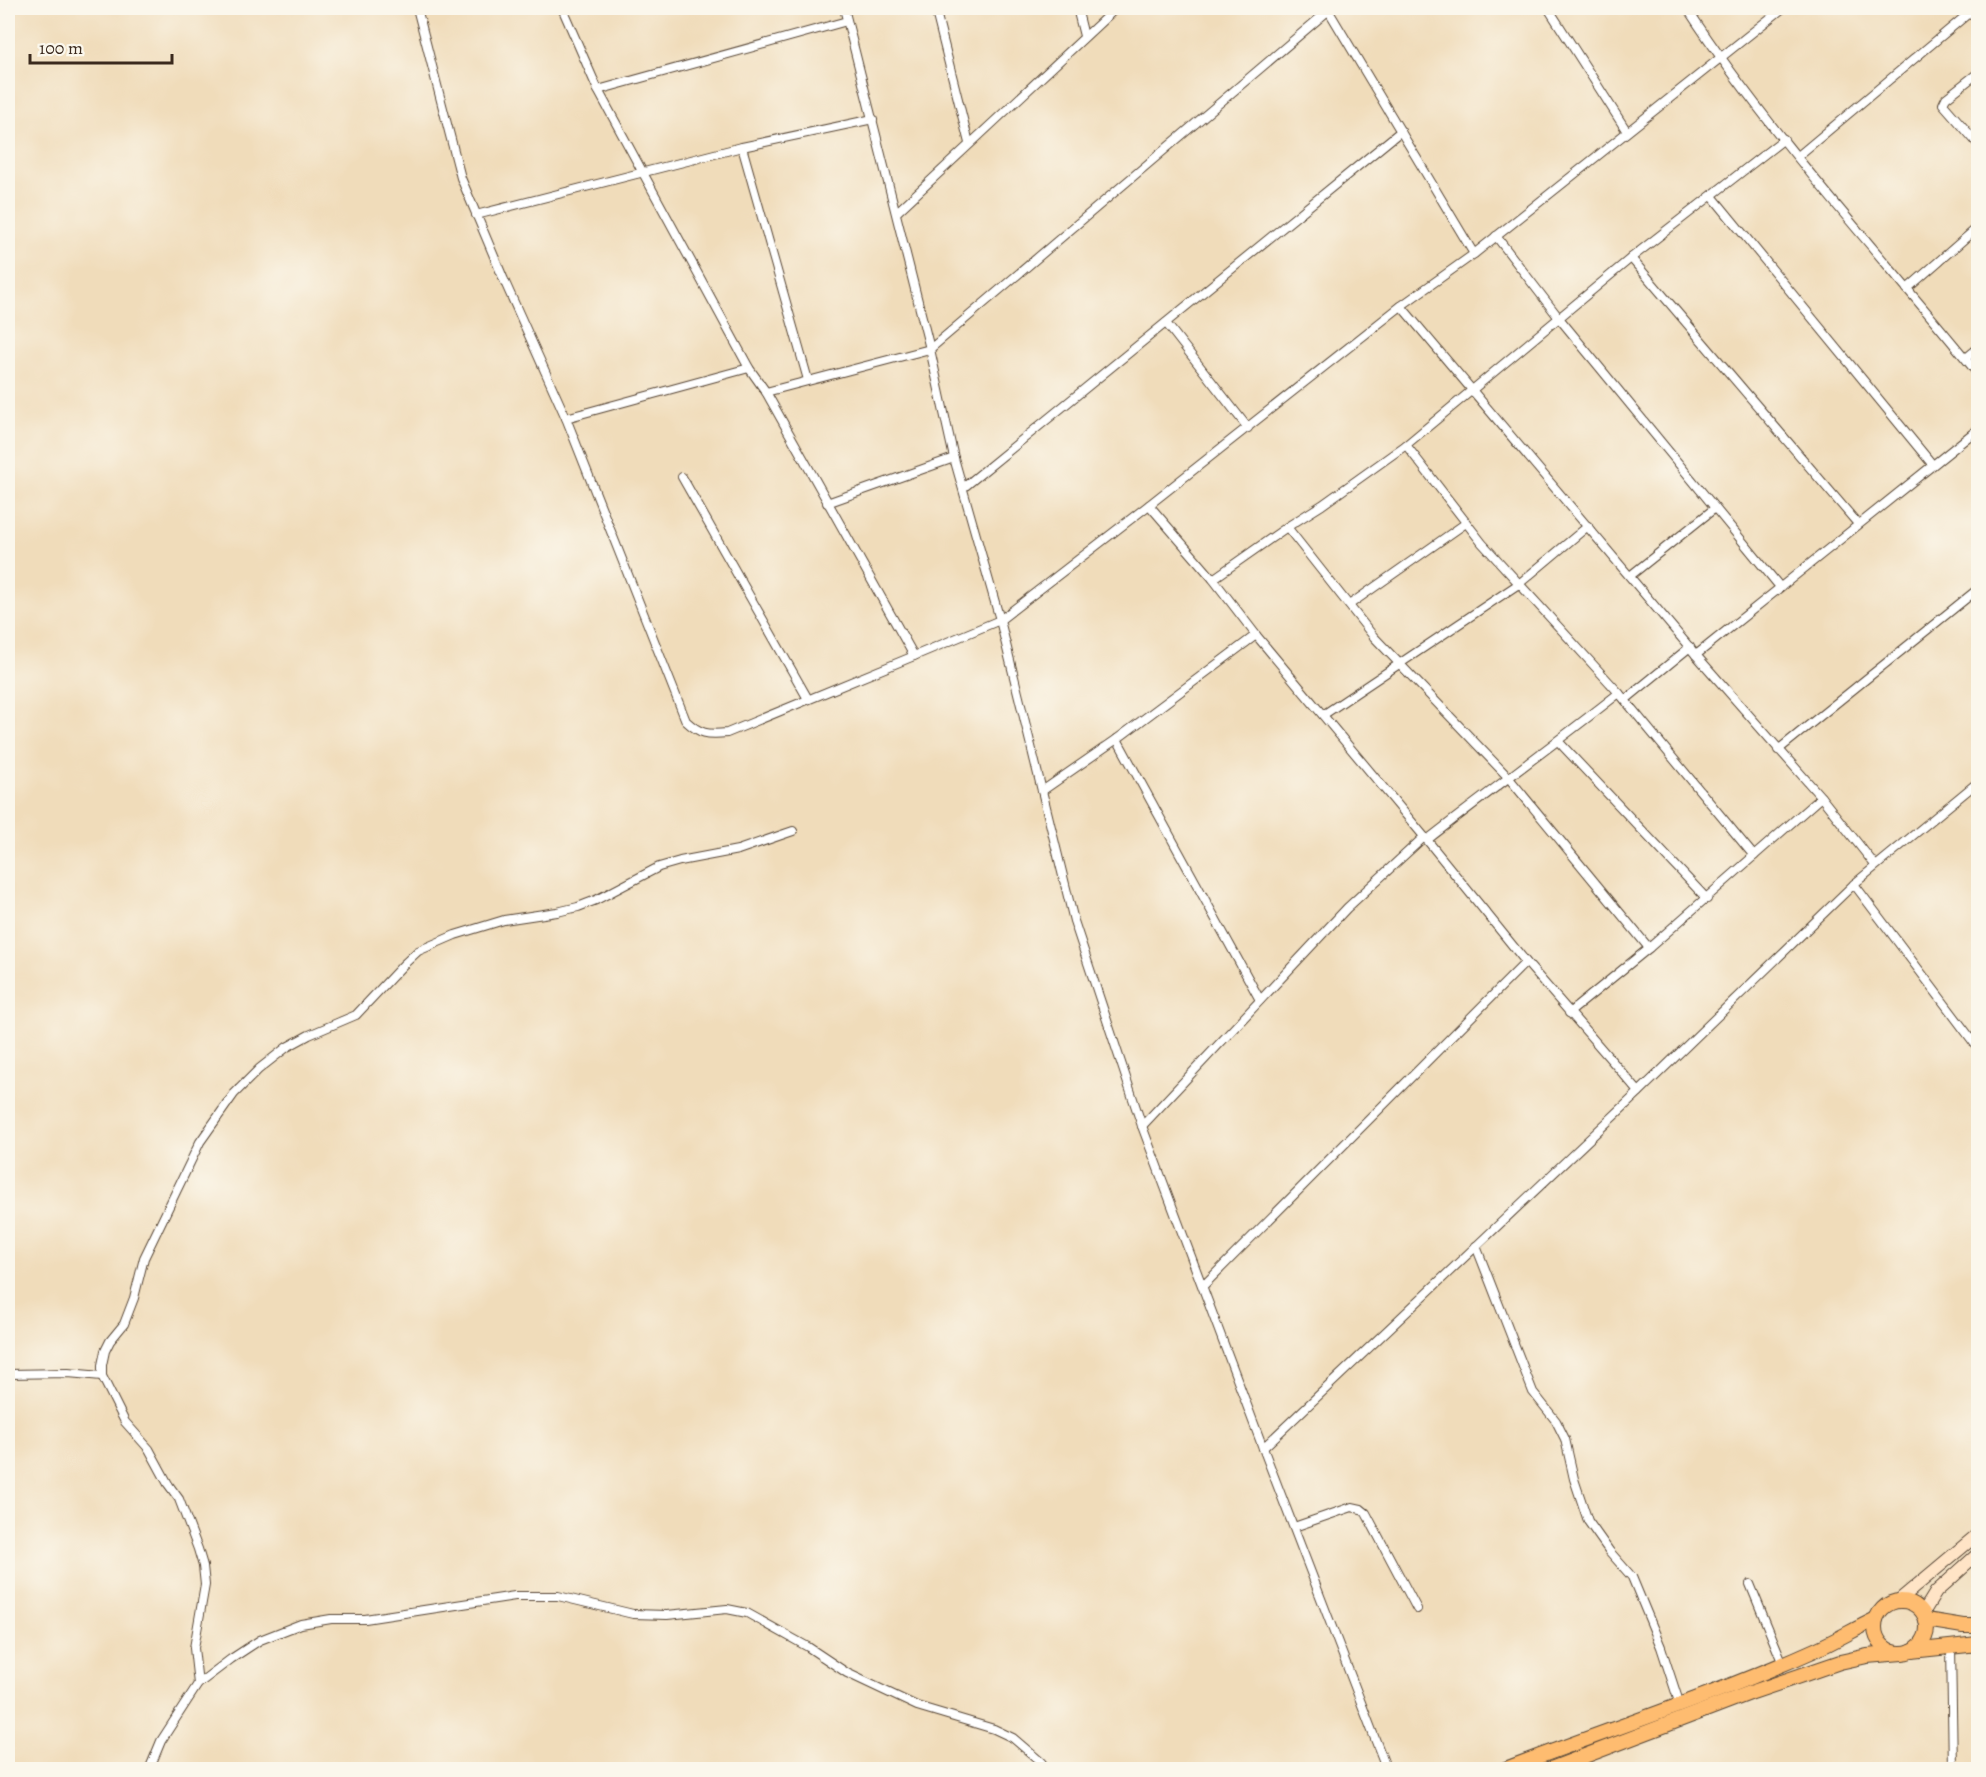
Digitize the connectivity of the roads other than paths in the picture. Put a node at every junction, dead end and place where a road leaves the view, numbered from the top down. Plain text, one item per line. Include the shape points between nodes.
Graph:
1 (417, 8) edge
2 (561, 8) edge
3 (844, 8) edge
4 (935, 8) edge
5 (1077, 8) edge
6 (1116, 8) edge
7 (1548, 8) edge
8 (1687, 8) edge
9 (1783, 8) edge
10 (1975, 8) edge
11 (1328, 9) edge
12 (847, 21) junction
13 (1084, 36) junction
14 (1720, 58) junction
15 (1978, 73) edge
16 (598, 90) junction
17 (873, 119) junction
18 (1626, 130) junction
19 (1401, 131) junction
20 (1784, 139) junction
21 (969, 143) junction
22 (1978, 144) edge
23 (742, 147) junction
24 (1798, 156) junction
25 (644, 172) junction
26 (1712, 196) junction
27 (897, 212) junction
28 (476, 215) junction
29 (1978, 226) edge
30 (1496, 236) junction
31 (1474, 254) junction
32 (1632, 258) junction
33 (1907, 289) junction
34 (1401, 306) junction
35 (1559, 318) junction
36 (1166, 323) junction
37 (1978, 348) edge
38 (930, 349) junction
39 (1966, 358) junction
40 (750, 368) junction
41 (1978, 374) edge
42 (808, 380) junction
43 (1473, 391) junction
44 (766, 392) junction
45 (566, 418) junction
46 (1248, 428) junction
47 (1978, 429) edge
48 (1406, 445) junction
49 (954, 458) junction
50 (1932, 464) junction
51 (682, 477) dead end
52 (963, 488) junction
53 (827, 503) junction
54 (1149, 506) junction
55 (1715, 508) junction
56 (1466, 523) junction
57 (1858, 524) junction
58 (1588, 526) junction
59 (1287, 527) junction
60 (1630, 576) junction
61 (1213, 579) junction
62 (1520, 583) junction
63 (1780, 587) junction
64 (1978, 589) edge
65 (1349, 606) junction
66 (1000, 620) junction
67 (1256, 635) junction
68 (1693, 651) junction
69 (914, 656) junction
70 (1400, 662) junction
71 (1619, 693) junction
72 (808, 699) junction
73 (1625, 700) junction
74 (1323, 715) junction
75 (1118, 739) junction
76 (1558, 741) junction
77 (1778, 750) junction
78 (1508, 777) junction
79 (1978, 782) edge
80 (1042, 791) junction
81 (1821, 797) junction
82 (793, 831) dead end
83 (1425, 838) junction
84 (1754, 856) junction
85 (1875, 865) junction
86 (1854, 884) junction
87 (1707, 899) junction
88 (1649, 948) junction
89 (1526, 962) junction
90 (1260, 1000) junction
91 (1569, 1013) junction
92 (1978, 1048) edge
93 (1639, 1092) junction
94 (1142, 1126) junction
95 (1476, 1246) junction
96 (1203, 1287) junction
97 (8, 1374) edge
98 (102, 1376) junction
99 (1263, 1448) junction
100 (1294, 1527) junction
101 (1978, 1534) edge
102 (1978, 1554) edge
103 (1750, 1584) dead end
104 (1898, 1601) junction
105 (1417, 1609) dead end
106 (1924, 1617) junction
107 (1876, 1619) junction
108 (1978, 1626) edge
109 (1978, 1644) edge
110 (1951, 1646) junction
111 (1905, 1652) junction
112 (1784, 1664) junction
113 (198, 1684) junction
114 (1680, 1705) junction
115 (149, 1770) edge
116 (1047, 1770) edge
117 (1387, 1770) edge
118 (1503, 1770) edge
119 (1548, 1770) edge
120 (1953, 1770) edge

1 - 28 street via 461,178
2 - 16 street
3 - 12 street
4 - 21 street
5 - 13 street
6 - 13 street
7 - 18 street
8 - 14 street
9 - 14 street
10 - 24 street
11 - 19 street
11 - 38 street
12 - 16 street
12 - 17 street
13 - 21 street
14 - 18 street
14 - 20 street
15 - 22 street via 1943,104
16 - 25 street
17 - 23 street
17 - 27 street
18 - 30 street
19 - 31 street
19 - 36 street
20 - 24 street
20 - 26 street
21 - 27 street
23 - 25 street
23 - 42 street
24 - 33 street
25 - 28 street
25 - 40 street
26 - 32 street
26 - 50 street
27 - 38 street
28 - 45 street
29 - 33 street
30 - 31 street
30 - 35 street
31 - 34 street
32 - 35 street
32 - 57 street
33 - 39 street
34 - 43 street
34 - 46 street
35 - 43 street
35 - 55 street
36 - 46 street
36 - 52 street
37 - 39 street
38 - 42 street
38 - 49 street
39 - 41 street
40 - 44 street
40 - 45 street
42 - 44 street
43 - 48 street
43 - 58 street
44 - 53 street
45 - 72 street via 686,720 696,730 710,735 727,733
46 - 54 street
47 - 50 street
48 - 56 street
48 - 59 street
49 - 52 street
49 - 53 street
50 - 57 street
51 - 72 street
52 - 66 street
53 - 69 street
54 - 61 street
54 - 66 street
55 - 60 street
55 - 63 street
56 - 62 street
56 - 65 street
57 - 63 street
58 - 60 street
58 - 62 street
59 - 61 street
59 - 65 street
60 - 68 street
61 - 67 street
62 - 70 street
62 - 71 street
63 - 68 street
64 - 77 street
65 - 70 street
66 - 69 street
66 - 80 street
67 - 74 street
67 - 75 street
68 - 73 street
68 - 77 street
69 - 72 street
70 - 74 street
70 - 78 street
71 - 73 street
71 - 76 street
73 - 84 street
74 - 83 street
75 - 80 street
75 - 90 street
76 - 78 street
76 - 87 street
77 - 81 street
78 - 83 street
78 - 88 street
79 - 85 street
80 - 94 street via 1074,921
81 - 84 street
81 - 85 street
82 - 98 street via 738,850 659,867 578,907 504,920 441,940 402,964 356,1015 287,1047 259,1069 234,1094 200,1142 144,1258 123,1324 105,1351
83 - 89 street
83 - 90 street via 1347,908
84 - 87 street
85 - 86 street
86 - 92 street
86 - 93 street
87 - 88 street
88 - 91 street
89 - 91 street
89 - 96 street
90 - 94 street
91 - 93 street
93 - 95 street
94 - 96 street
95 - 99 street
95 - 114 street via 1533,1392 1565,1439 1588,1521 1632,1577
96 - 99 street
97 - 98 street
98 - 113 street via 125,1422 149,1449 179,1499 198,1549 205,1585 194,1648
99 - 100 street
100 - 105 street via 1352,1507 1361,1509
100 - 117 street
101 - 104 main road
102 - 106 main road via 1936,1592
103 - 112 street
104 - 106 main road via 1910,1602
104 - 107 main road via 1880,1610
106 - 108 main road
106 - 111 main road via 1924,1639
107 - 111 main road via 1874,1627 1880,1643
107 - 112 main road
109 - 110 main road
110 - 111 main road
110 - 120 street
111 - 119 main road via 1840,1662
112 - 114 main road
113 - 115 street via 162,1741
113 - 116 street via 260,1640 301,1624 331,1618 365,1619 515,1596 558,1596 633,1614 727,1609 747,1613 847,1673 917,1706 1013,1738
114 - 118 main road

